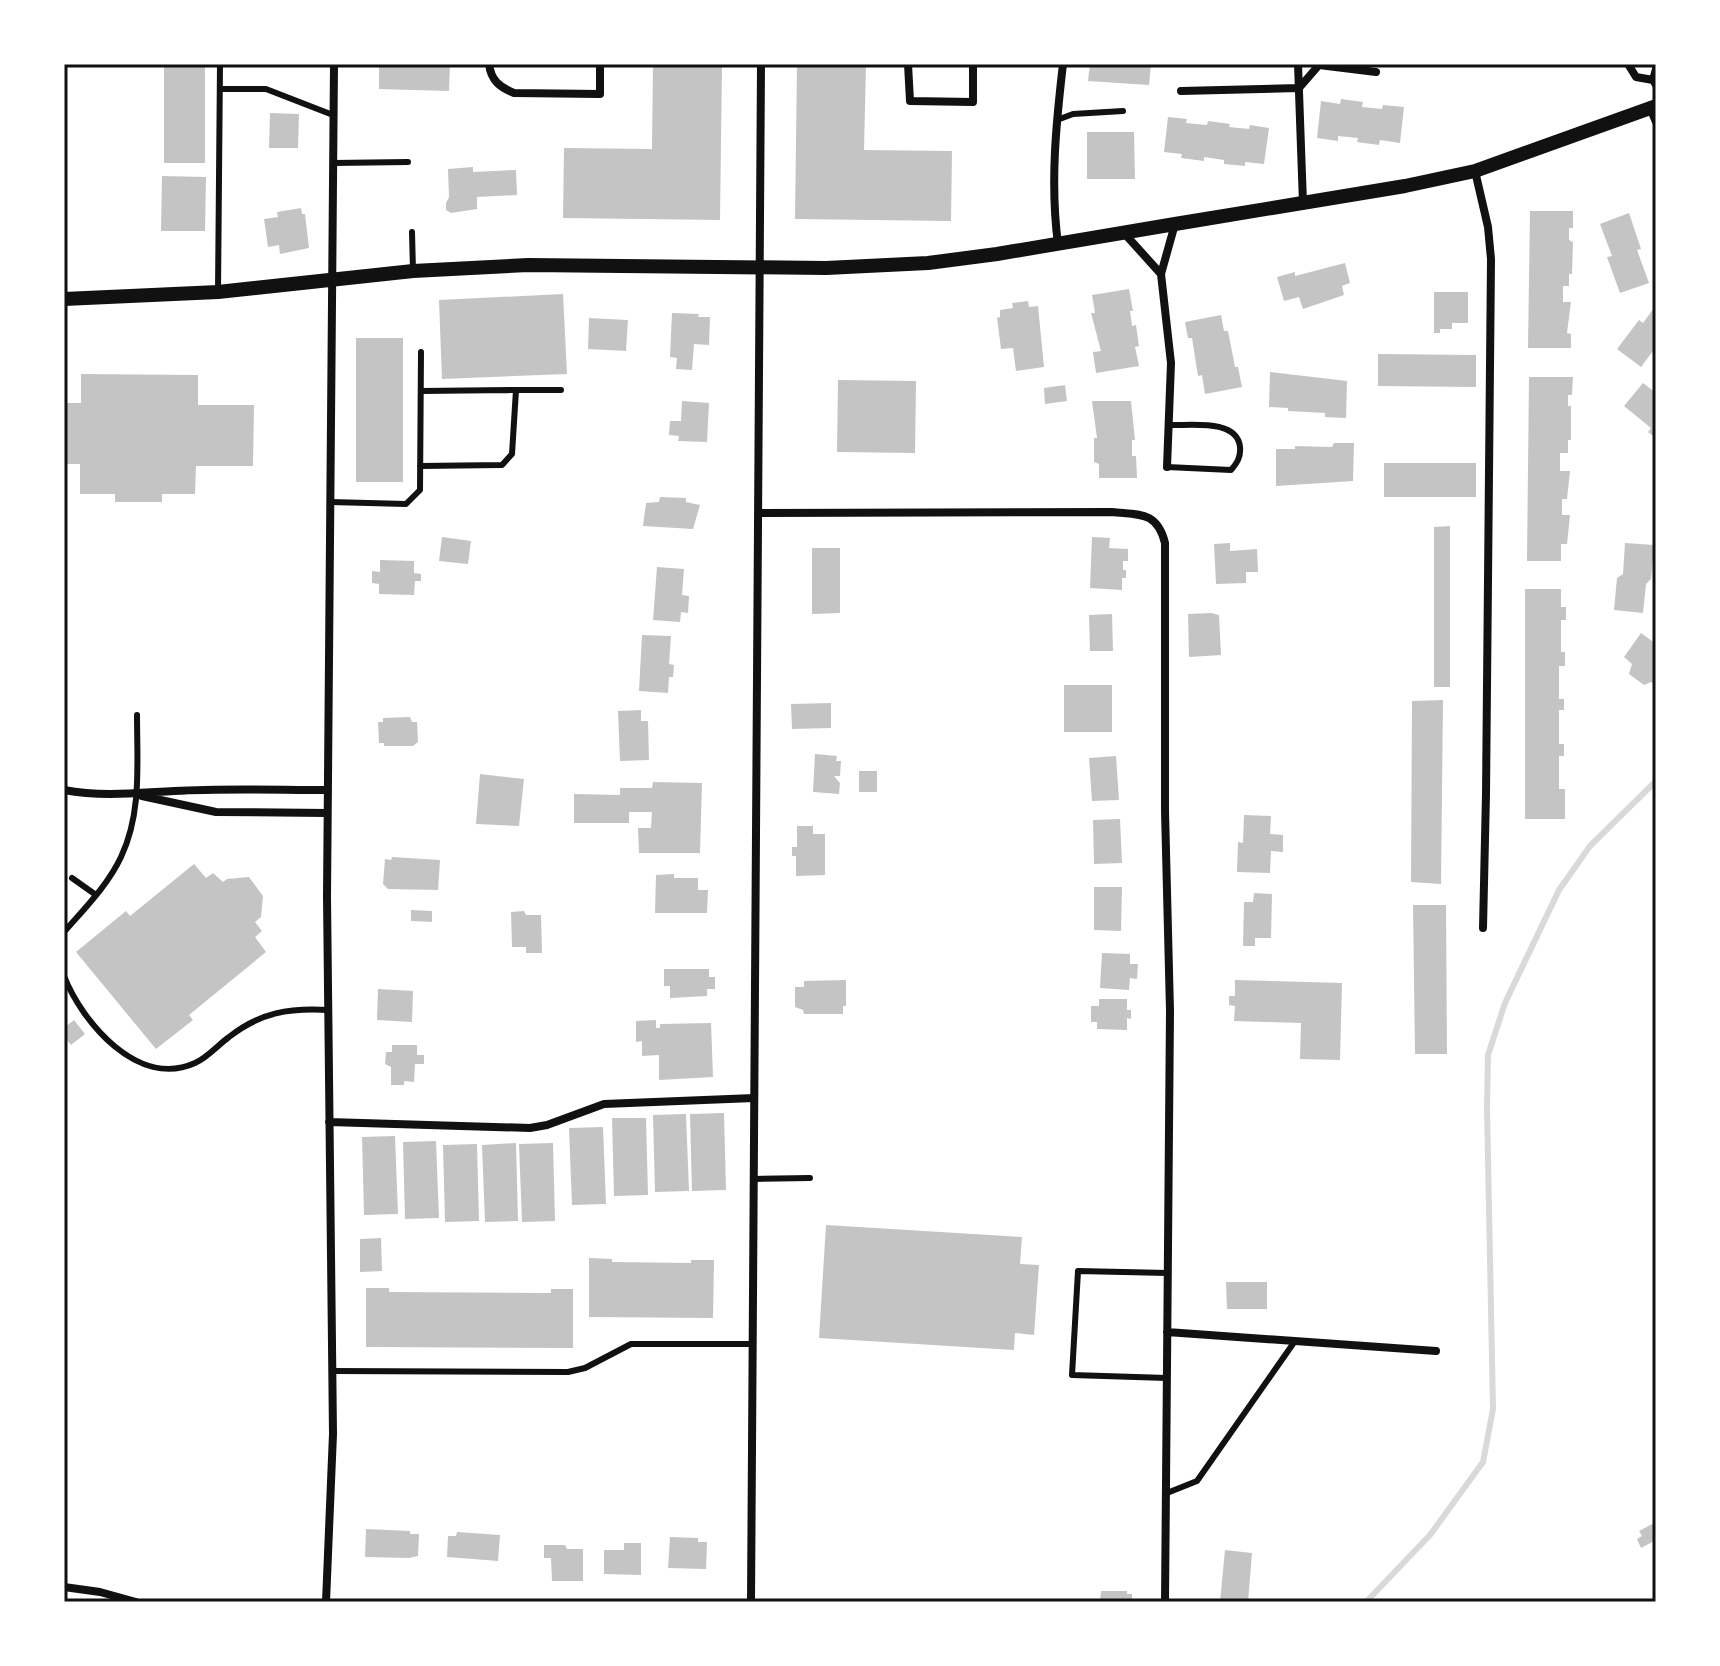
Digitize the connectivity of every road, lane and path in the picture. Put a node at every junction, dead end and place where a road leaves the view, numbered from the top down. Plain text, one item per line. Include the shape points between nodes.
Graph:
1 (220, 64) edge
2 (334, 64) edge
3 (489, 64) edge
4 (600, 64) edge
5 (761, 64) edge
6 (908, 64) edge
7 (973, 64) edge
8 (1063, 64) edge
9 (1298, 64) edge
10 (1628, 64) edge
11 (1656, 66) edge
12 (1376, 72) dead end
13 (1654, 82) edge
14 (1299, 88) junction
15 (220, 89) junction
16 (1181, 91) dead end
17 (1123, 111) dead end
18 (1654, 112) edge
19 (333, 115) junction
20 (1057, 120) junction
21 (408, 162) dead end
22 (333, 163) junction
23 (1475, 171) junction
24 (1303, 203) junction
25 (1175, 224) junction
26 (412, 232) dead end
27 (1124, 233) junction
28 (1058, 244) junction
29 (759, 267) junction
30 (413, 271) junction
31 (1161, 274) junction
32 (331, 280) junction
33 (218, 292) junction
34 (64, 299) edge
35 (421, 352) dead end
36 (516, 390) junction
37 (561, 390) dead end
38 (421, 391) junction
39 (1168, 425) junction
40 (420, 466) junction
41 (1167, 467) joint
42 (330, 502) junction
43 (758, 513) junction
44 (137, 715) dead end
45 (64, 790) edge
46 (328, 790) junction
47 (137, 795) junction
48 (327, 813) junction
49 (72, 878) dead end
50 (96, 895) junction
51 (1483, 928) dead end
52 (64, 932) edge
53 (64, 976) edge
54 (328, 1010) junction
55 (754, 1098) junction
56 (329, 1122) junction
57 (810, 1178) dead end
58 (754, 1179) junction
59 (1168, 1273) junction
60 (1167, 1332) junction
61 (1295, 1341) junction
62 (752, 1344) junction
63 (1436, 1351) dead end
64 (332, 1371) junction
65 (1167, 1378) junction
66 (1167, 1493) junction
67 (64, 1587) edge
68 (136, 1602) edge
69 (326, 1602) edge
70 (751, 1602) edge
71 (1165, 1602) edge

1 - 15 lane
2 - 19 street
3 - 4 street via 494,80 514,93 600,94
5 - 29 street
6 - 7 street via 910,101 973,102
8 - 20 street
9 - 14 street
10 - 13 street via 1636,77
11 - 13 street
12 - 14 street via 1319,65
14 - 16 street
14 - 24 street
15 - 19 lane via 266,89
15 - 33 lane
17 - 20 lane
18 - 23 street
19 - 22 street
20 - 28 street via 1053,208
21 - 22 lane
22 - 32 street
23 - 24 street
23 - 51 street via 1491,259
24 - 25 street
25 - 27 street
25 - 31 street
26 - 30 lane
27 - 28 street
27 - 31 street
28 - 29 street via 928,263
29 - 30 street via 573,264
29 - 43 street
30 - 32 street
31 - 39 street via 1171,363
32 - 33 street
32 - 42 street
33 - 34 street
35 - 38 lane
36 - 37 lane
36 - 38 lane
36 - 40 lane via 512,454 502,465
38 - 40 lane
39 - 41 street
39 - 41 lane via 1221,427 1233,432 1241,450 1231,470
40 - 42 lane via 420,490 406,504
42 - 46 street
43 - 55 street
43 - 59 street via 1112,512 1146,516 1162,530 1170,1011
44 - 47 lane
45 - 47 street
46 - 47 street
46 - 48 street
47 - 48 street via 216,812
47 - 50 lane via 133,827 120,859
48 - 54 street
49 - 50 lane
50 - 52 lane
53 - 54 lane via 71,993 111,1043 140,1063 167,1069 195,1063 267,1014
54 - 56 street
55 - 56 street via 604,1104 530,1128
55 - 58 street
56 - 64 street
57 - 58 lane
58 - 62 street
59 - 60 street
59 - 65 lane via 1078,1271 1072,1375
60 - 61 street
60 - 65 street
61 - 63 street
61 - 66 lane via 1197,1481
62 - 64 lane via 631,1344 568,1372
62 - 70 street
64 - 69 street
65 - 66 street
66 - 71 street
67 - 68 street

